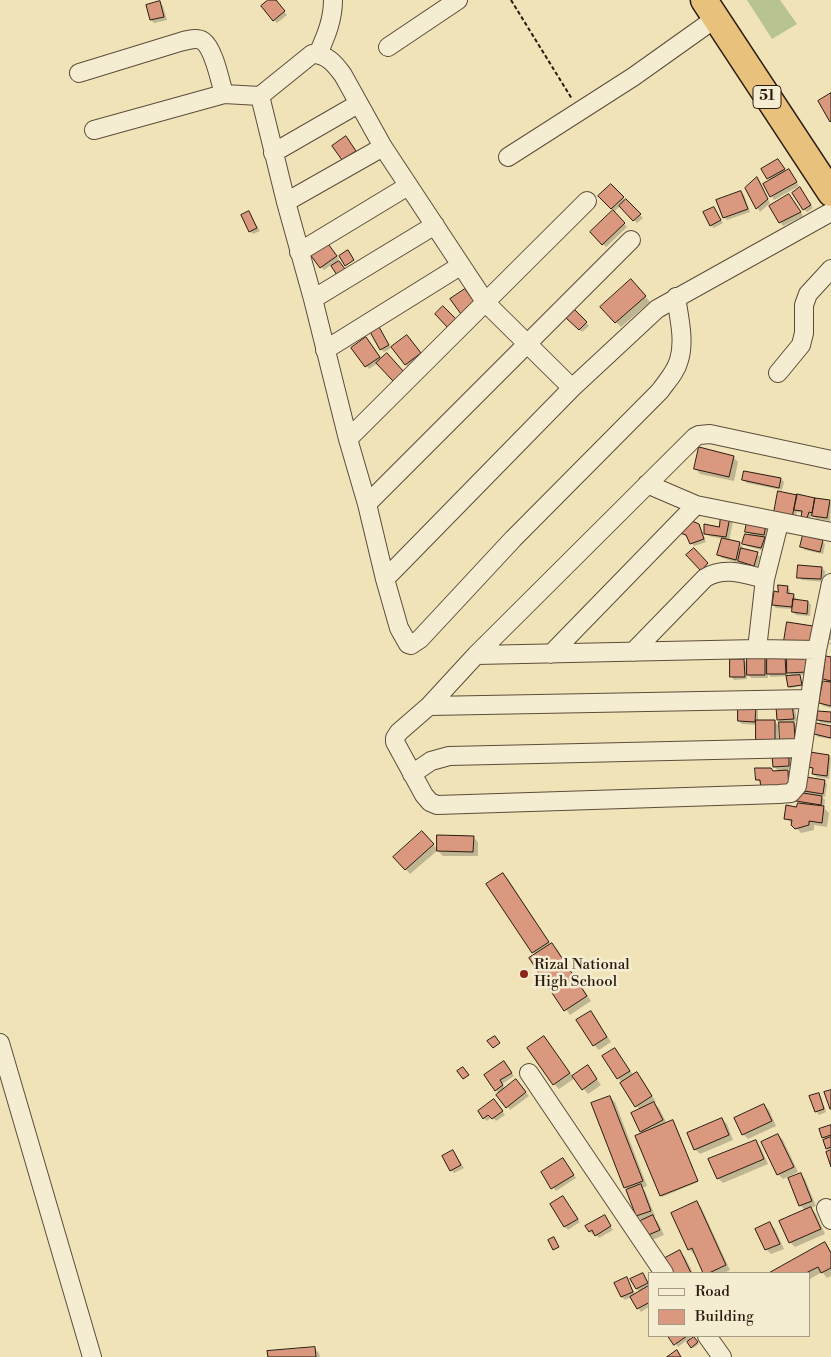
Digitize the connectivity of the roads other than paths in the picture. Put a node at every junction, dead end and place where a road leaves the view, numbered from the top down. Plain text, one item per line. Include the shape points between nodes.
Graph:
1 (334, 0) edge
2 (451, 2) edge
3 (710, 9) edge
4 (388, 47) dead end
5 (318, 54) junction
6 (79, 73) dead end
7 (224, 94) junction
8 (260, 96) junction
9 (358, 104) junction
10 (94, 130) dead end
11 (383, 147) junction
12 (273, 154) junction
13 (508, 157) dead end
14 (408, 186) junction
15 (831, 193) edge
16 (587, 200) dead end
17 (286, 202) junction
18 (831, 212) edge
19 (435, 225) junction
20 (631, 240) dead end
21 (299, 252) junction
22 (460, 266) junction
23 (831, 269) edge
24 (676, 297) junction
25 (312, 299) junction
26 (486, 303) junction
27 (527, 344) junction
28 (326, 350) junction
29 (778, 373) dead end
30 (572, 388) junction
31 (348, 439) junction
32 (831, 460) edge
33 (647, 484) junction
34 (367, 504) junction
35 (696, 505) junction
36 (779, 523) junction
37 (831, 532) edge
38 (385, 578) junction
39 (765, 578) junction
40 (831, 583) edge
41 (757, 650) junction
42 (816, 650) junction
43 (633, 652) junction
44 (551, 654) junction
45 (476, 655) junction
46 (810, 699) junction
47 (428, 706) junction
48 (802, 748) junction
49 (412, 774) junction
50 (0, 1043) edge
51 (529, 1073) dead end
52 (663, 1272) edge
53 (708, 1337) edge
54 (92, 1357) edge
55 (722, 1357) edge

1 - 5 street via 331,20
2 - 4 street
3 - 13 street via 656,61
3 - 15 highway, 51
5 - 8 street via 312,54
5 - 9 street via 335,65
6 - 7 street via 195,39 203,41 209,49
7 - 8 street
7 - 10 street
8 - 12 street
9 - 11 street
9 - 12 street
11 - 14 street
11 - 17 street
12 - 17 street
14 - 19 street
14 - 21 street
16 - 26 street
17 - 21 street
18 - 24 street
19 - 22 street
19 - 25 street
20 - 27 street
21 - 25 street
22 - 26 street
22 - 28 street
23 - 29 street via 808,294 801,345
24 - 30 street via 646,318
24 - 38 street via 679,360 660,391 411,645 405,642 399,628
25 - 28 street
26 - 27 street
26 - 31 street
27 - 30 street
27 - 34 street
28 - 31 street
30 - 38 street
31 - 34 street
32 - 33 street via 703,434 691,440
33 - 35 street
33 - 45 street
34 - 38 street
35 - 36 street
35 - 44 street
36 - 37 street
36 - 39 street
39 - 41 street
39 - 43 street via 731,571 705,578
40 - 42 street
41 - 42 street
41 - 43 street
42 - 46 street
43 - 44 street
44 - 45 street
45 - 47 street
46 - 47 street
46 - 48 street
47 - 49 street via 395,738
48 - 49 street via 449,756 431,761
48 - 49 street via 797,786 788,794 437,805 424,795
50 - 54 street
51 - 52 street
53 - 55 street

